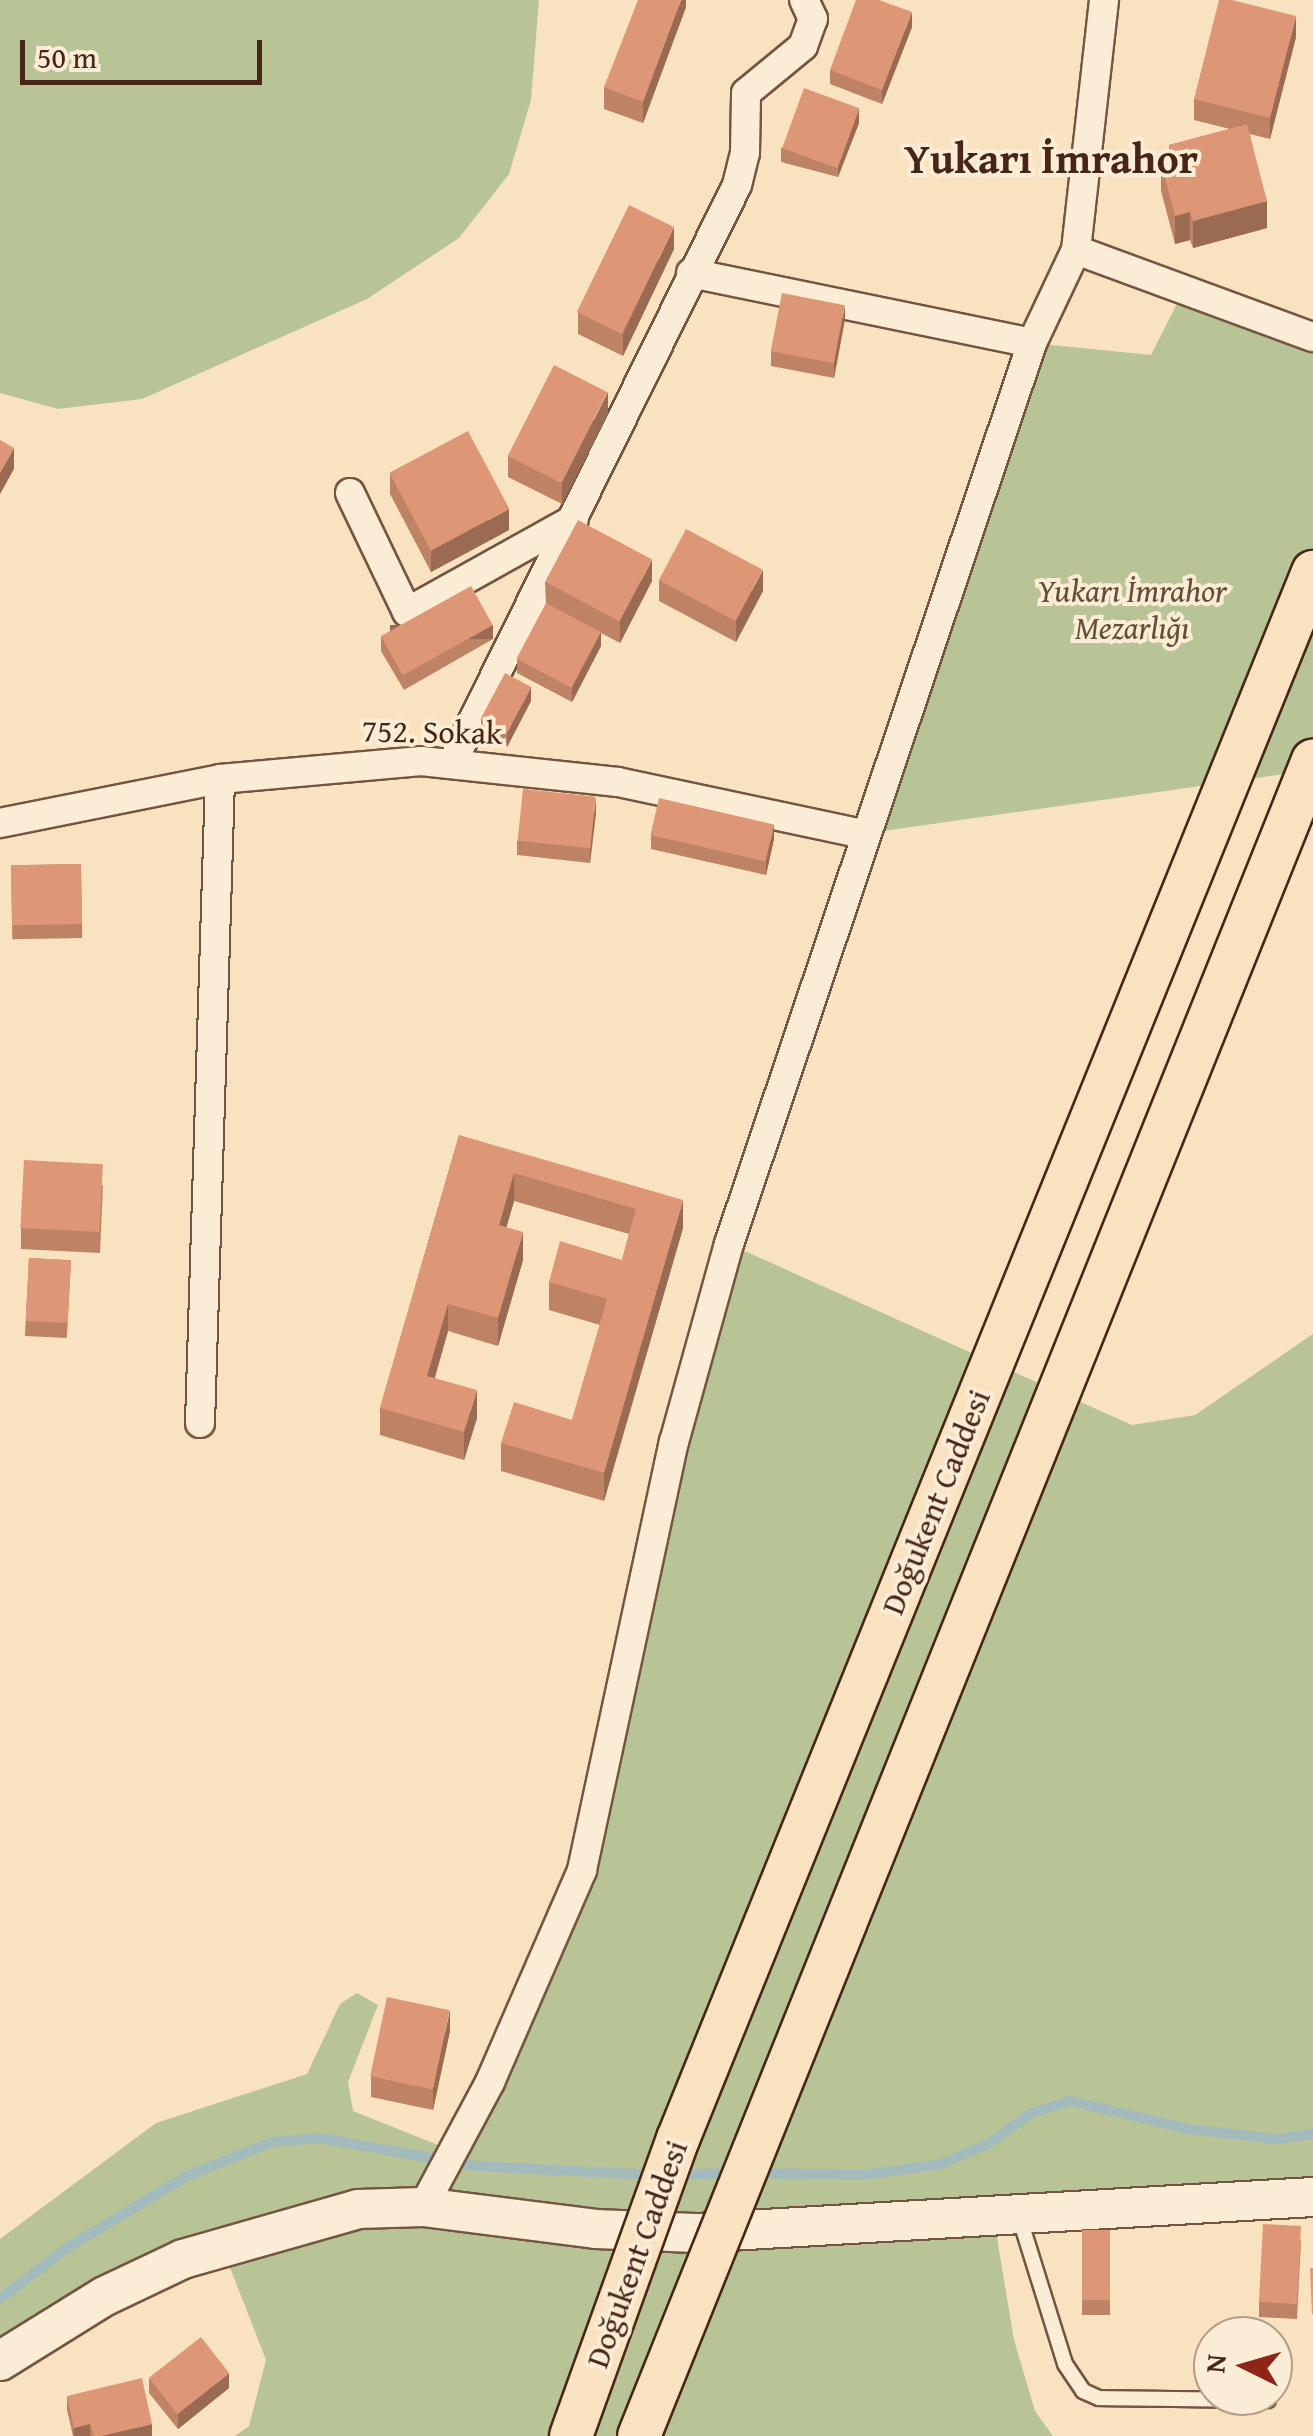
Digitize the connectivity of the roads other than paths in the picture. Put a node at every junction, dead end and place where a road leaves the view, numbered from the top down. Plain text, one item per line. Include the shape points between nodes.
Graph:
1 (804, 0) edge
2 (1104, 0) edge
3 (1076, 250) junction
4 (691, 273) junction
5 (1313, 337) edge
6 (1032, 343) junction
7 (350, 494) dead end
8 (574, 519) junction
9 (1313, 572) edge
10 (1313, 760) edge
11 (452, 763) junction
12 (220, 780) junction
13 (0, 824) edge
14 (862, 834) junction
15 (200, 1422) dead end
16 (1313, 2197) edge
17 (423, 2206) junction
18 (1018, 2212) junction
19 (0, 2360) edge
20 (1193, 2399) edge
21 (571, 2436) edge
22 (639, 2436) edge

1 - 4 street via 813,19 803,46 746,93 745,153 736,185
2 - 3 street
3 - 5 street
3 - 6 street
4 - 6 street
4 - 8 street
6 - 14 street
7 - 8 street via 406,612
8 - 11 street
9 - 21 main road, Doğukent Caddesi, bridge via 678,2140
10 - 22 main road, Doğukent Caddesi, bridge
11 - 12 street, 752. Sokak
11 - 14 street, 752. Sokak via 618,782
12 - 13 street, 752. Sokak
12 - 15 street
14 - 17 street via 729,1244 674,1442 582,1870 490,2082
16 - 18 street
17 - 18 street via 596,2229 696,2232
17 - 19 street via 358,2209 183,2259 105,2296
18 - 20 lane via 1066,2364 1083,2391 1100,2398

